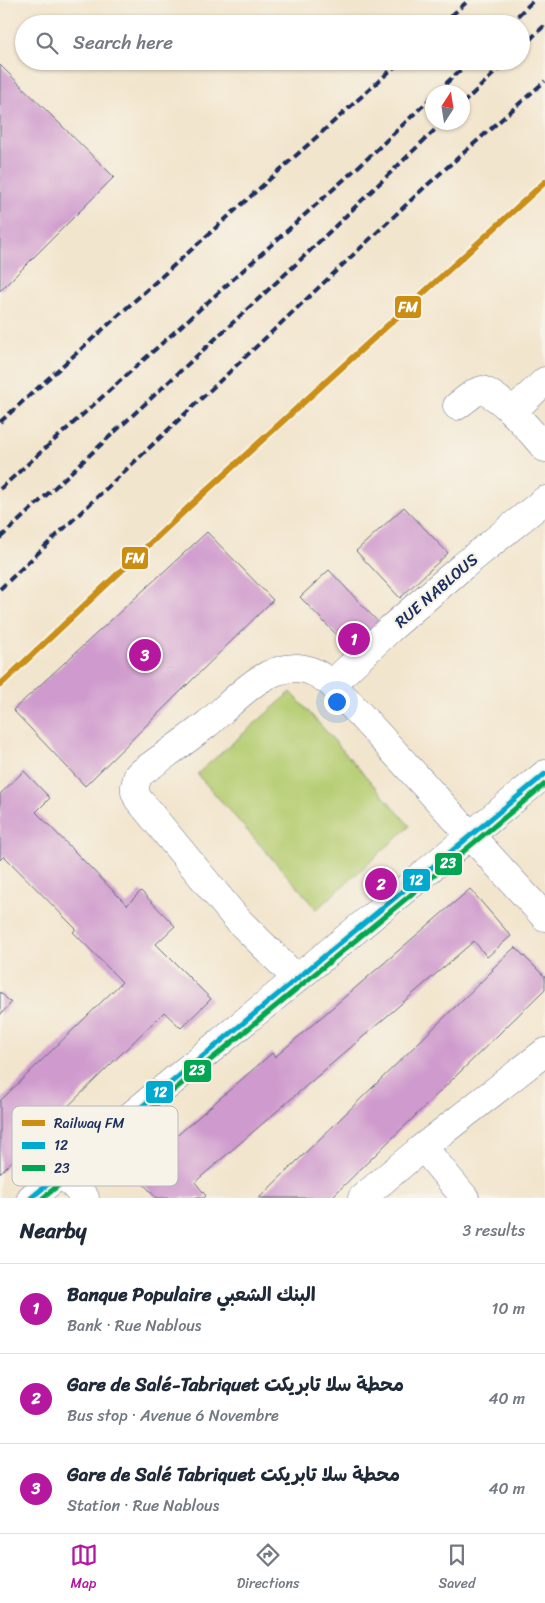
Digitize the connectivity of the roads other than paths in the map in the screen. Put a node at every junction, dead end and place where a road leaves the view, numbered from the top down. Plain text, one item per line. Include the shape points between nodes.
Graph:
1 (545, 381) edge
2 (457, 406) dead end
3 (512, 412) junction
4 (545, 448) edge
5 (545, 500) edge
6 (332, 684) junction
7 (545, 774) edge
8 (470, 834) junction
9 (545, 917) edge
10 (296, 978) junction
11 (545, 1052) edge
12 (143, 1106) edge
13 (423, 1147) junction
14 (46, 1186) edge
15 (74, 1186) edge
16 (31, 1198) edge
17 (85, 1198) edge
18 (362, 1198) edge
19 (465, 1198) edge

1 - 3 street
2 - 3 street via 482,390 491,393
3 - 4 street
5 - 6 street, RUE NABLOUS via 390,629
6 - 8 street
6 - 10 street via 305,669 269,674 138,775 135,786 138,800 236,918
7 - 8 street
8 - 9 street
8 - 10 street
10 - 12 street
11 - 13 street
13 - 18 street
13 - 19 street
14 - 16 street
15 - 17 street

